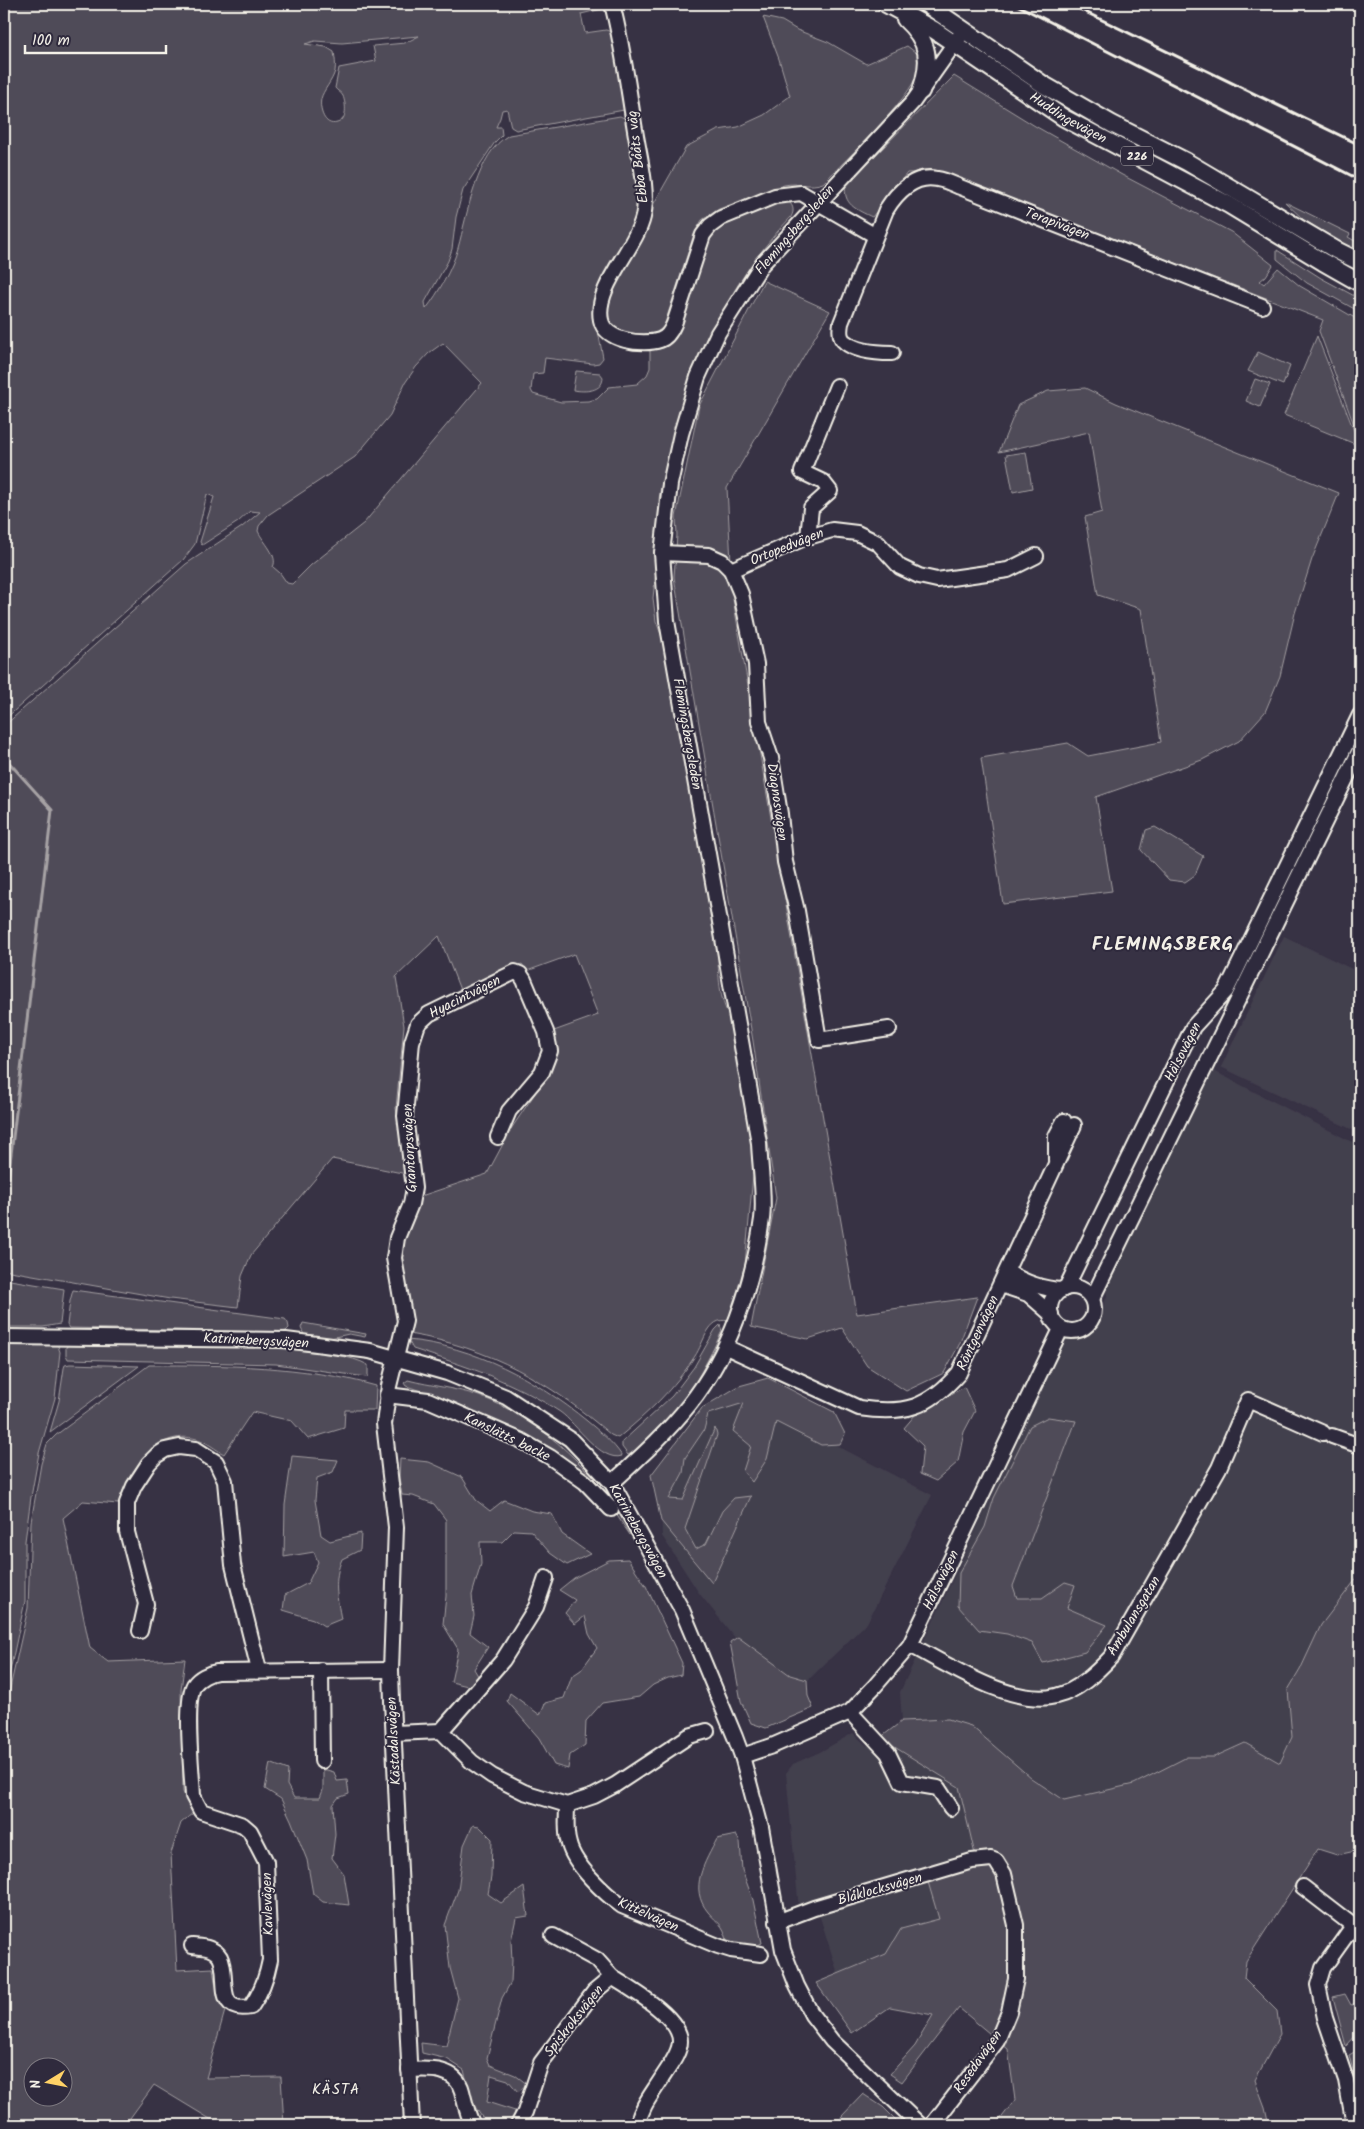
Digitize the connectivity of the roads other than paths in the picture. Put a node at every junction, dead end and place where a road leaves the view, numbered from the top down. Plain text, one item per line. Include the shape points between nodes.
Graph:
1 (612, 4) edge
2 (887, 4) edge
3 (926, 4) edge
4 (964, 30) junction
5 (954, 44) junction
6 (921, 91) junction
7 (816, 203) junction
8 (874, 235) junction
9 (1360, 262) edge
10 (1360, 283) edge
11 (1262, 306) dead end
12 (892, 353) dead end
13 (837, 386) dead end
14 (808, 536) junction
15 (662, 553) junction
16 (1036, 556) dead end
17 (731, 570) junction
18 (1360, 715) edge
19 (1360, 750) edge
20 (418, 1024) joint
21 (889, 1030) dead end
22 (1069, 1123) dead end
23 (498, 1137) dead end
24 (1004, 1278) junction
25 (1064, 1289) junction
26 (1092, 1299) junction
27 (1051, 1314) junction
28 (1061, 1329) junction
29 (4, 1336) edge
30 (726, 1347) junction
31 (396, 1358) junction
32 (388, 1395) junction
33 (1360, 1446) edge
34 (612, 1483) junction
35 (611, 1509) dead end
36 (546, 1578) dead end
37 (140, 1631) dead end
38 (910, 1645) junction
39 (259, 1670) junction
40 (321, 1670) junction
41 (391, 1670) junction
42 (850, 1712) junction
43 (441, 1731) junction
44 (707, 1731) dead end
45 (394, 1733) junction
46 (742, 1756) junction
47 (322, 1761) dead end
48 (567, 1805) junction
49 (951, 1808) dead end
50 (983, 1859) joint
51 (1303, 1887) dead end
52 (777, 1922) junction
53 (1356, 1929) edge
54 (553, 1936) dead end
55 (192, 1946) dead end
56 (761, 1954) dead end
57 (612, 1977) junction
58 (409, 2070) junction
59 (412, 2125) edge
60 (472, 2125) edge
61 (518, 2125) edge
62 (637, 2125) edge
63 (920, 2125) edge
64 (932, 2125) edge
65 (1354, 2125) edge

1 - 7 street, Ebba Bååts väg via 626,63 644,206 643,220 601,304 601,321 607,332 625,340 651,342 668,335 703,236 721,218 788,193 801,193
2 - 5 main road, Huddingevägen / 226
2 - 6 main road via 916,29 925,44 928,69
3 - 4 main road, Huddingevägen / 226
4 - 5 street, Flemingsbergsleden
4 - 9 main road, Huddingevägen / 226 via 1044,85 1187,162
5 - 6 street, Flemingsbergsleden
5 - 10 main road, Huddingevägen / 226 via 1064,118 1229,205
6 - 7 street, Flemingsbergsleden
7 - 8 street
7 - 15 street, Flemingsbergsleden via 762,264 718,333 698,378 680,434
8 - 11 street, Terapivägen via 894,197 914,181 937,178
8 - 12 street, Terapivägen via 840,323 840,332 845,342 867,352
13 - 14 street via 802,472 823,482 830,491 811,508
14 - 16 street, Ortopedvägen via 832,530 857,533 878,543 900,567 937,580 1008,570
14 - 17 street, Ortopedvägen
15 - 17 street via 709,555
15 - 30 street, Flemingsbergsleden via 667,621 759,1144 762,1218 744,1298
17 - 21 street, Diagnosvägen via 746,612 756,664 759,722 771,758 785,862 798,911 819,1040
18 - 25 street, Hälsovägen via 1226,991 1193,1027
19 - 26 street, Hälsovägen
20 - 23 street, Hyacintvägen via 435,1010 513,973 520,974 542,1020 550,1048 542,1072 509,1110
20 - 31 street, Grantorpsvägen via 412,1042 405,1116 414,1196 397,1238 394,1258 406,1315
22 - 24 street, Röntgenvägen via 1056,1166
24 - 25 street via 1046,1289
24 - 27 street
24 - 30 street, Röntgenvägen via 959,1373 944,1390 905,1410 883,1412 859,1408
25 - 26 street via 1078,1288
25 - 27 street via 1052,1300
26 - 28 street via 1094,1311 1090,1323 1074,1332
27 - 28 street
28 - 38 street, Hälsovägen
29 - 31 street, Katrinebergsvägen via 286,1340 370,1351
30 - 34 street, Flemingsbergsleden via 690,1404
31 - 32 street, Kästadalsvägen
31 - 34 street, Katrinebergsvägen via 447,1373 506,1398 570,1439
32 - 35 street, Kanslätts backe via 428,1400 522,1441 574,1473
32 - 41 street, Kästadalsvägen via 385,1440 395,1504 397,1548
33 - 38 street, Ambulansgatan via 1248,1400 1220,1468 1112,1656 1073,1690 1041,1699 1007,1693
34 - 46 street, Katrinebergsvägen via 682,1610
36 - 43 street via 536,1607 503,1660
37 - 39 street via 146,1604 127,1532 128,1503 134,1486 158,1455 179,1447 196,1449 216,1462 225,1481 233,1565
38 - 42 street, Hälsovägen
39 - 40 street, Kavlevägen
39 - 55 street, Kavlevägen via 212,1673 194,1685 191,1697 193,1796 196,1804 207,1814 243,1825 250,1831 266,1862 270,1960 251,2007 232,2005 226,1997 222,1966 216,1953 208,1948
40 - 41 street, Kavlevägen
40 - 47 street
41 - 45 street, Kästadalsvägen
42 - 46 street, Hälsovägen
42 - 49 street via 888,1753 902,1782 938,1788
43 - 45 street
43 - 48 street via 472,1762 492,1776 524,1792
44 - 48 street via 690,1736 594,1796
45 - 58 street, Kästadalsvägen
46 - 52 street, Katrinebergsvägen via 761,1827
48 - 56 street, Kittelvägen via 569,1846 575,1858 612,1899 718,1946
50 - 52 street, Blåklocksvägen via 814,1908
50 - 64 street, Resedavägen via 996,1861 1001,1867 1013,1907 1017,1949 1012,1998 997,2041
51 - 53 street
52 - 63 street, Katrinebergsvägen via 783,1950 812,2015 832,2041
53 - 65 street via 1323,1968 1318,1985 1325,2018 1346,2080
54 - 57 street, Spiskroksvägen via 596,1960
57 - 61 street, Spiskroksvägen via 594,1992 541,2063
57 - 62 street, Spiskroksvägen via 667,2016 680,2040 675,2056 642,2107
58 - 59 street, Kästadalsvägen
58 - 60 street via 433,2069 459,2082

